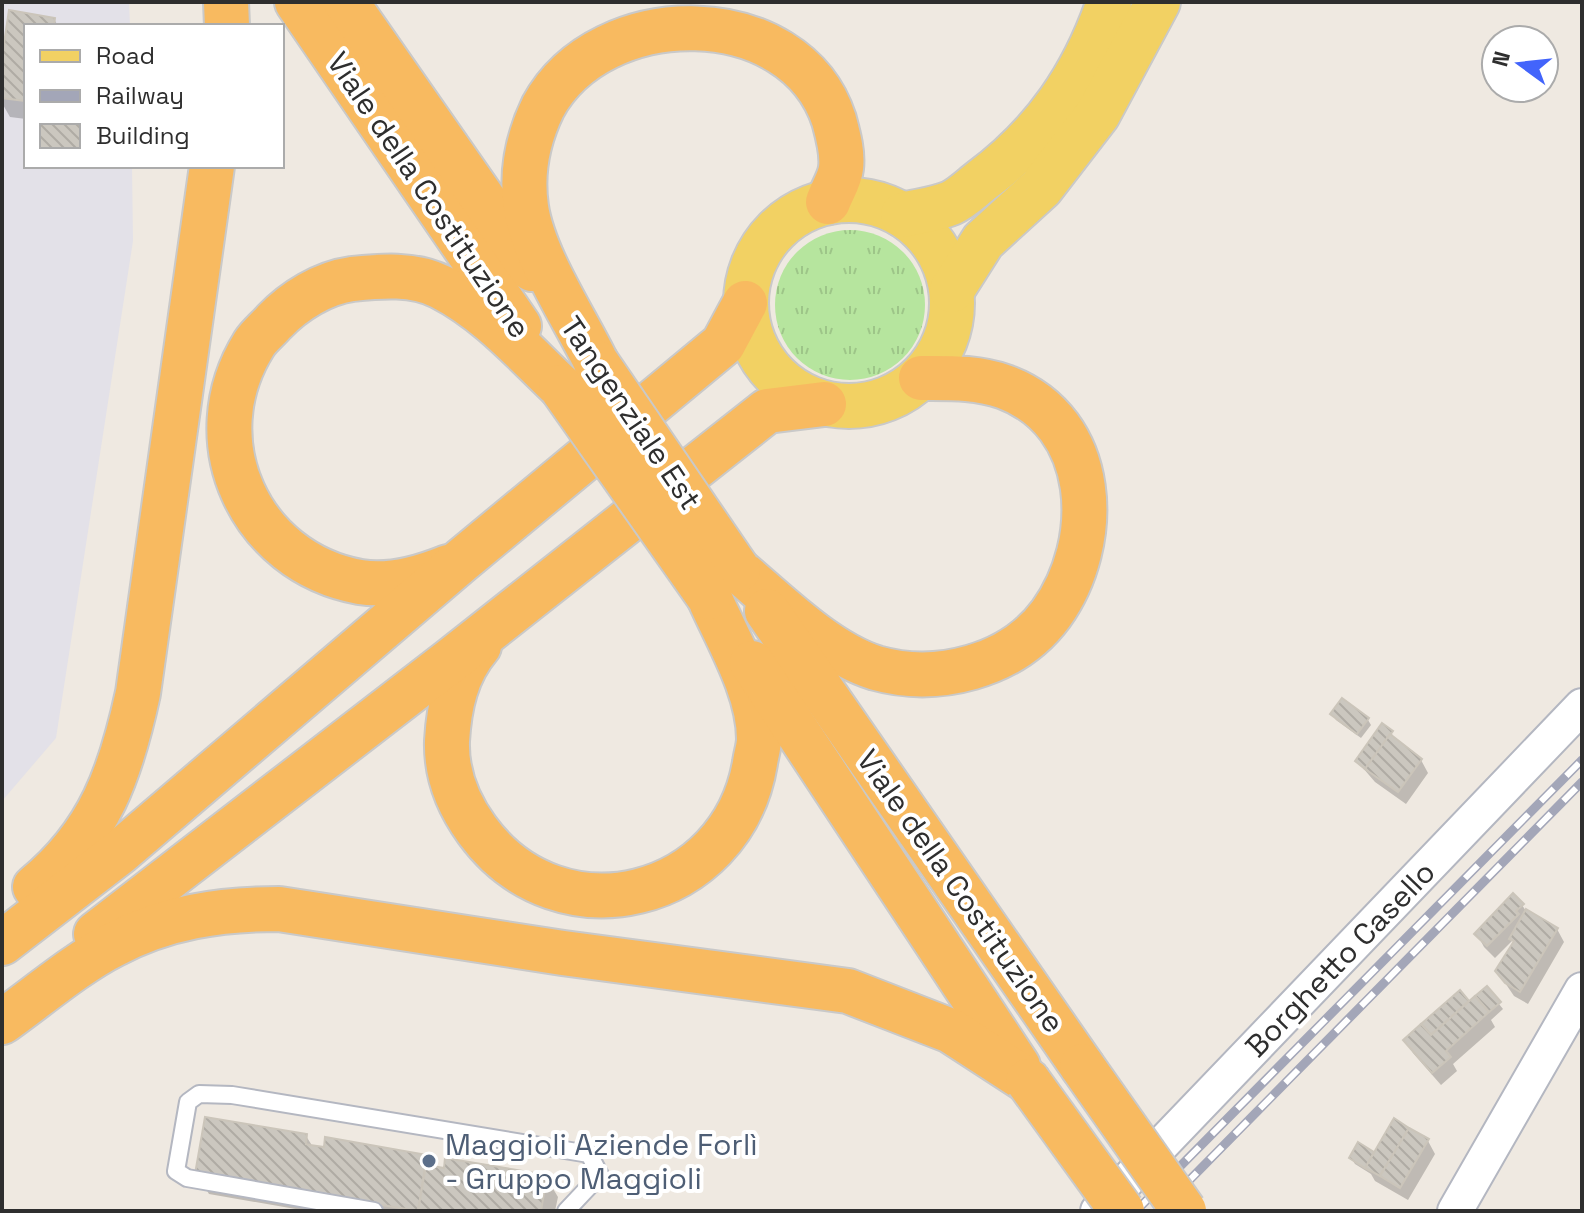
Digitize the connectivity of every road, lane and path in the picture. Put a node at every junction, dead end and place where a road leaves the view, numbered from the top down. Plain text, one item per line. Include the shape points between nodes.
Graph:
1 (226, 2) edge
2 (297, 2) edge
3 (346, 2) edge
4 (1109, 2) edge
5 (1158, 2) edge
6 (227, 24) edge
7 (212, 168) edge
8 (828, 202) junction
9 (903, 215) junction
10 (523, 256) joint
11 (952, 290) junction
12 (745, 303) junction
13 (596, 362) junction
14 (921, 378) junction
15 (561, 387) junction
16 (824, 404) junction
17 (461, 561) junction
18 (724, 584) junction
19 (501, 619) junction
20 (1582, 706) edge
21 (2, 913) edge
22 (2, 943) edge
23 (1582, 990) edge
24 (2, 1007) edge
25 (2, 1022) edge
26 (1028, 1081) junction
27 (374, 1211) edge
28 (566, 1211) edge
29 (1098, 1211) edge
30 (1122, 1211) edge
31 (1184, 1211) edge
32 (1455, 1211) edge

1 - 6 highway
2 - 15 highway, Viale della Costituzione
3 - 10 highway, Viale della Costituzione
4 - 9 main road via 1066,92 1013,157 952,202
5 - 11 main road via 1098,114 1041,188 983,241
7 - 21 highway via 127,741 115,781 73,852
8 - 9 main road via 880,204
8 - 12 main road via 795,215 769,238 752,269
8 - 13 highway via 841,170 840,140 828,99 808,68 782,44 719,17 679,14 606,34 553,84 525,162 526,207 536,243
9 - 11 main road via 927,235
10 - 13 highway, Tangenziale Est
11 - 14 main road via 944,342
12 - 16 main road via 751,337 767,367 793,391
12 - 17 highway via 723,344
13 - 18 highway, Tangenziale Est, bridge
14 - 16 main road via 892,398 859,407
14 - 18 highway via 973,379 1007,388 1037,405 1061,429 1078,460 1084,529 1074,574 1050,615 1021,643 989,661 954,673 911,675 842,653 785,610
15 - 17 highway via 483,312 438,285 387,275 336,282 290,305 254,343 233,391 228,442 241,493 270,536 312,567 361,582 413,581
15 - 18 highway, bridge
16 - 19 highway via 767,411
17 - 22 highway via 120,852
18 - 19 highway via 759,739 750,790 725,836 687,872 639,892 586,896 536,882 493,853 462,811 446,761 448,708 467,659
18 - 26 highway, Viale della Costituzione
18 - 31 highway, Viale della Costituzione, bridge
19 - 24 highway
20 - 29 street, Borghetto Casello
23 - 32 street
25 - 26 highway via 110,946 150,927 233,909 279,909 848,991 951,1031
26 - 30 highway, Viale della Costituzione, bridge
27 - 28 lane via 187,1178 176,1171 188,1102 199,1094 232,1095 589,1154 600,1175

